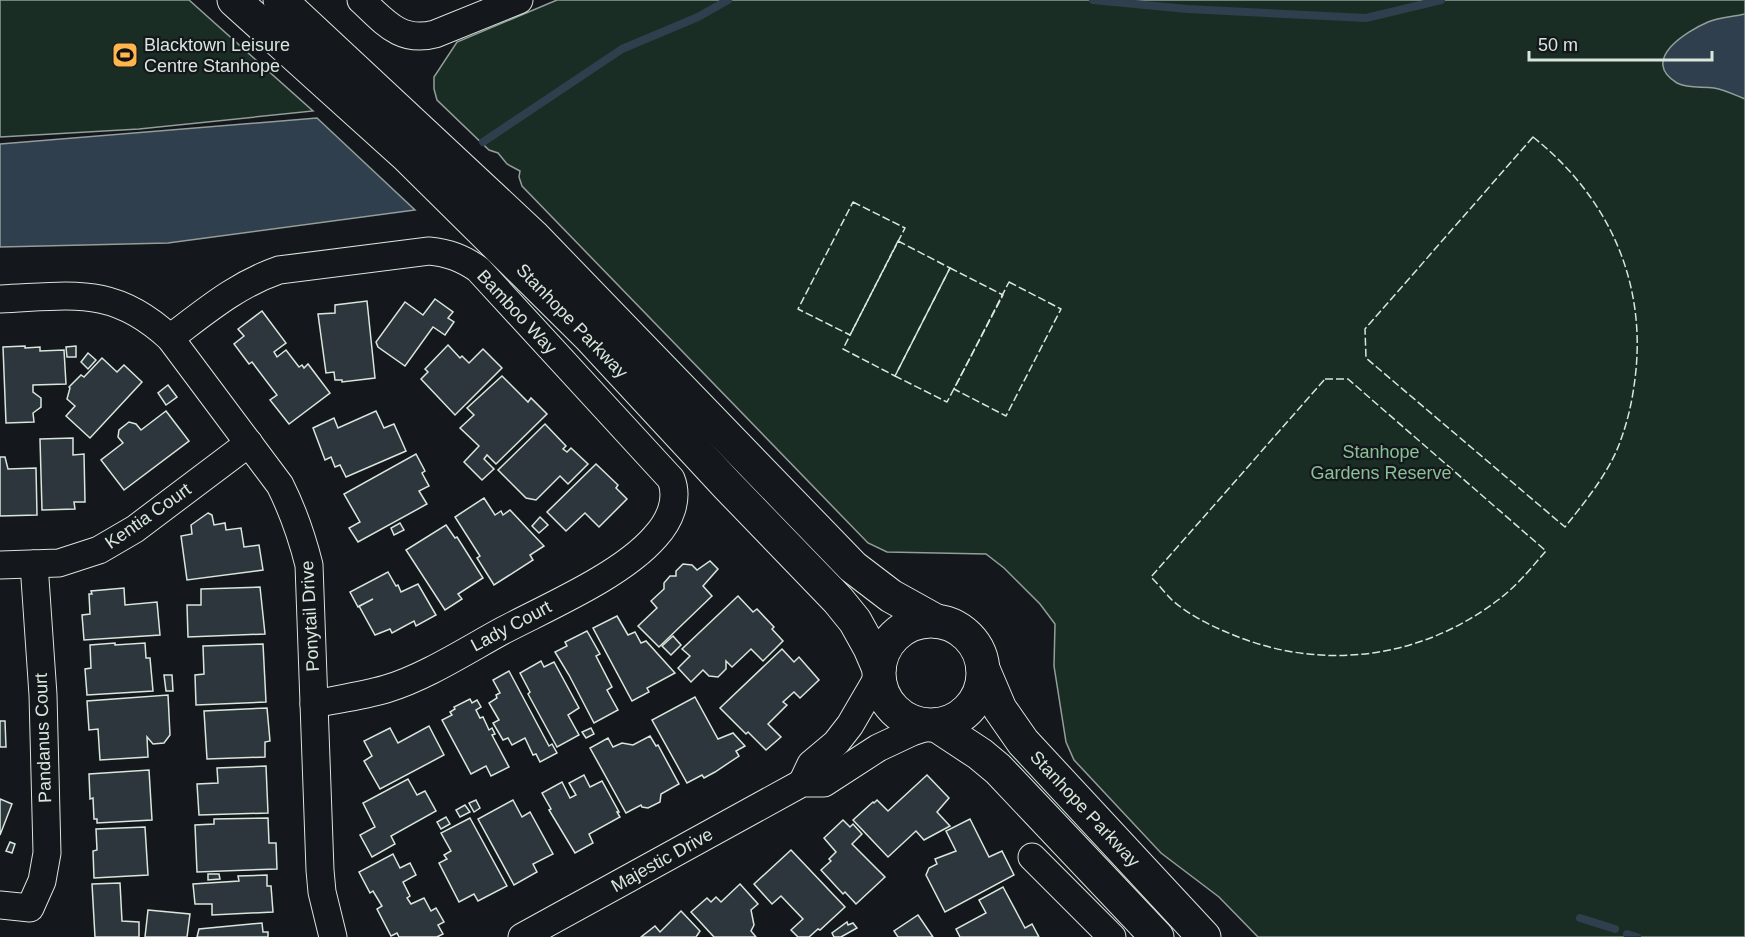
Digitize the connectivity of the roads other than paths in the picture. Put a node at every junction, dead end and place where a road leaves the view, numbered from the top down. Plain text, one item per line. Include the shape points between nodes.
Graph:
1 (234, 0) edge
2 (280, 0) edge
3 (361, 0) edge
4 (519, 0) edge
5 (0, 299) edge
6 (170, 338) junction
7 (249, 442) junction
8 (675, 499) joint
9 (34, 564) junction
10 (0, 565) edge
11 (936, 621) junction
12 (983, 669) junction
13 (878, 673) junction
14 (314, 704) junction
15 (934, 725) junction
16 (802, 783) junction
17 (1032, 857) dead end
18 (0, 904) edge
19 (333, 937) edge
20 (522, 937) edge
21 (1112, 937) edge
22 (1157, 937) edge
23 (1204, 937) edge

1 - 13 main road, Stanhope Parkway via 407,156 590,337 838,600 870,648
2 - 11 main road, Stanhope Parkway via 533,236 853,567 891,596
3 - 4 street via 390,27 405,36 421,38
5 - 6 street, Ponytail Drive via 94,297 136,311
6 - 7 street, Ponytail Drive
6 - 8 street, Bamboo Way via 234,290 279,270 429,250 446,252 478,269 663,468 675,489
7 - 9 street, Kentia Court via 117,541 78,558
7 - 14 street, Ponytail Drive via 280,485 307,556
8 - 14 street, Lady Court via 655,537 606,576 433,668 387,688
9 - 10 street, Kentia Court
9 - 18 street, Pandanus Court via 43,694 47,853 42,880 30,908
11 - 12 main road via 956,627 968,636
11 - 13 main road via 922,621 897,633 881,656
12 - 15 main road via 975,702 958,718
12 - 23 main road, Stanhope Parkway via 1000,710 1023,742
13 - 15 main road via 887,702 896,712 907,720
13 - 16 street, Majestic Drive via 850,724 836,743 811,764
14 - 19 street, Ponytail Drive via 320,870
15 - 16 street, Majestic Drive via 878,748 824,783
15 - 22 main road, Stanhope Parkway via 998,769
16 - 20 street, Majestic Drive
17 - 21 street

